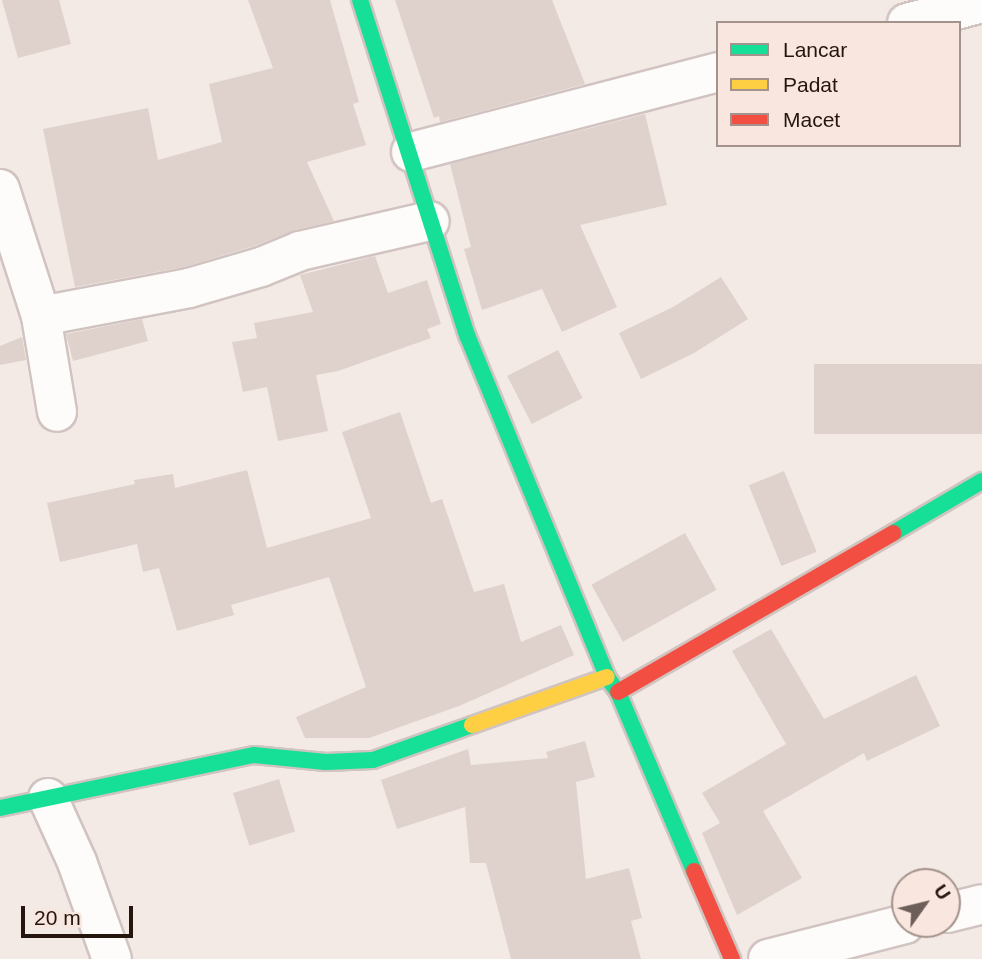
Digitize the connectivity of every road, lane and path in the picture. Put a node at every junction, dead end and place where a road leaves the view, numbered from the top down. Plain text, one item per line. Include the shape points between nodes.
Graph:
1 (360, 0) edge
2 (982, 3) edge
3 (914, 21) edge
4 (716, 73) edge
5 (411, 152) junction
6 (0, 189) edge
7 (430, 221) junction
8 (41, 316) junction
9 (57, 412) dead end
10 (982, 481) edge
11 (607, 677) junction
12 (618, 692) junction
13 (48, 798) junction
14 (0, 808) edge
15 (982, 904) edge
16 (961, 909) edge
17 (891, 928) edge
18 (112, 959) edge
19 (732, 959) edge
20 (768, 959) edge

1 - 5 street
2 - 3 street
4 - 5 street
5 - 7 street
6 - 8 street
7 - 8 street via 300,251 189,288
7 - 11 street via 496,410
8 - 9 street
10 - 12 street
11 - 12 street
11 - 13 street via 373,760 326,762 254,755
12 - 19 street
13 - 14 street
13 - 18 street
15 - 16 street
17 - 20 street

